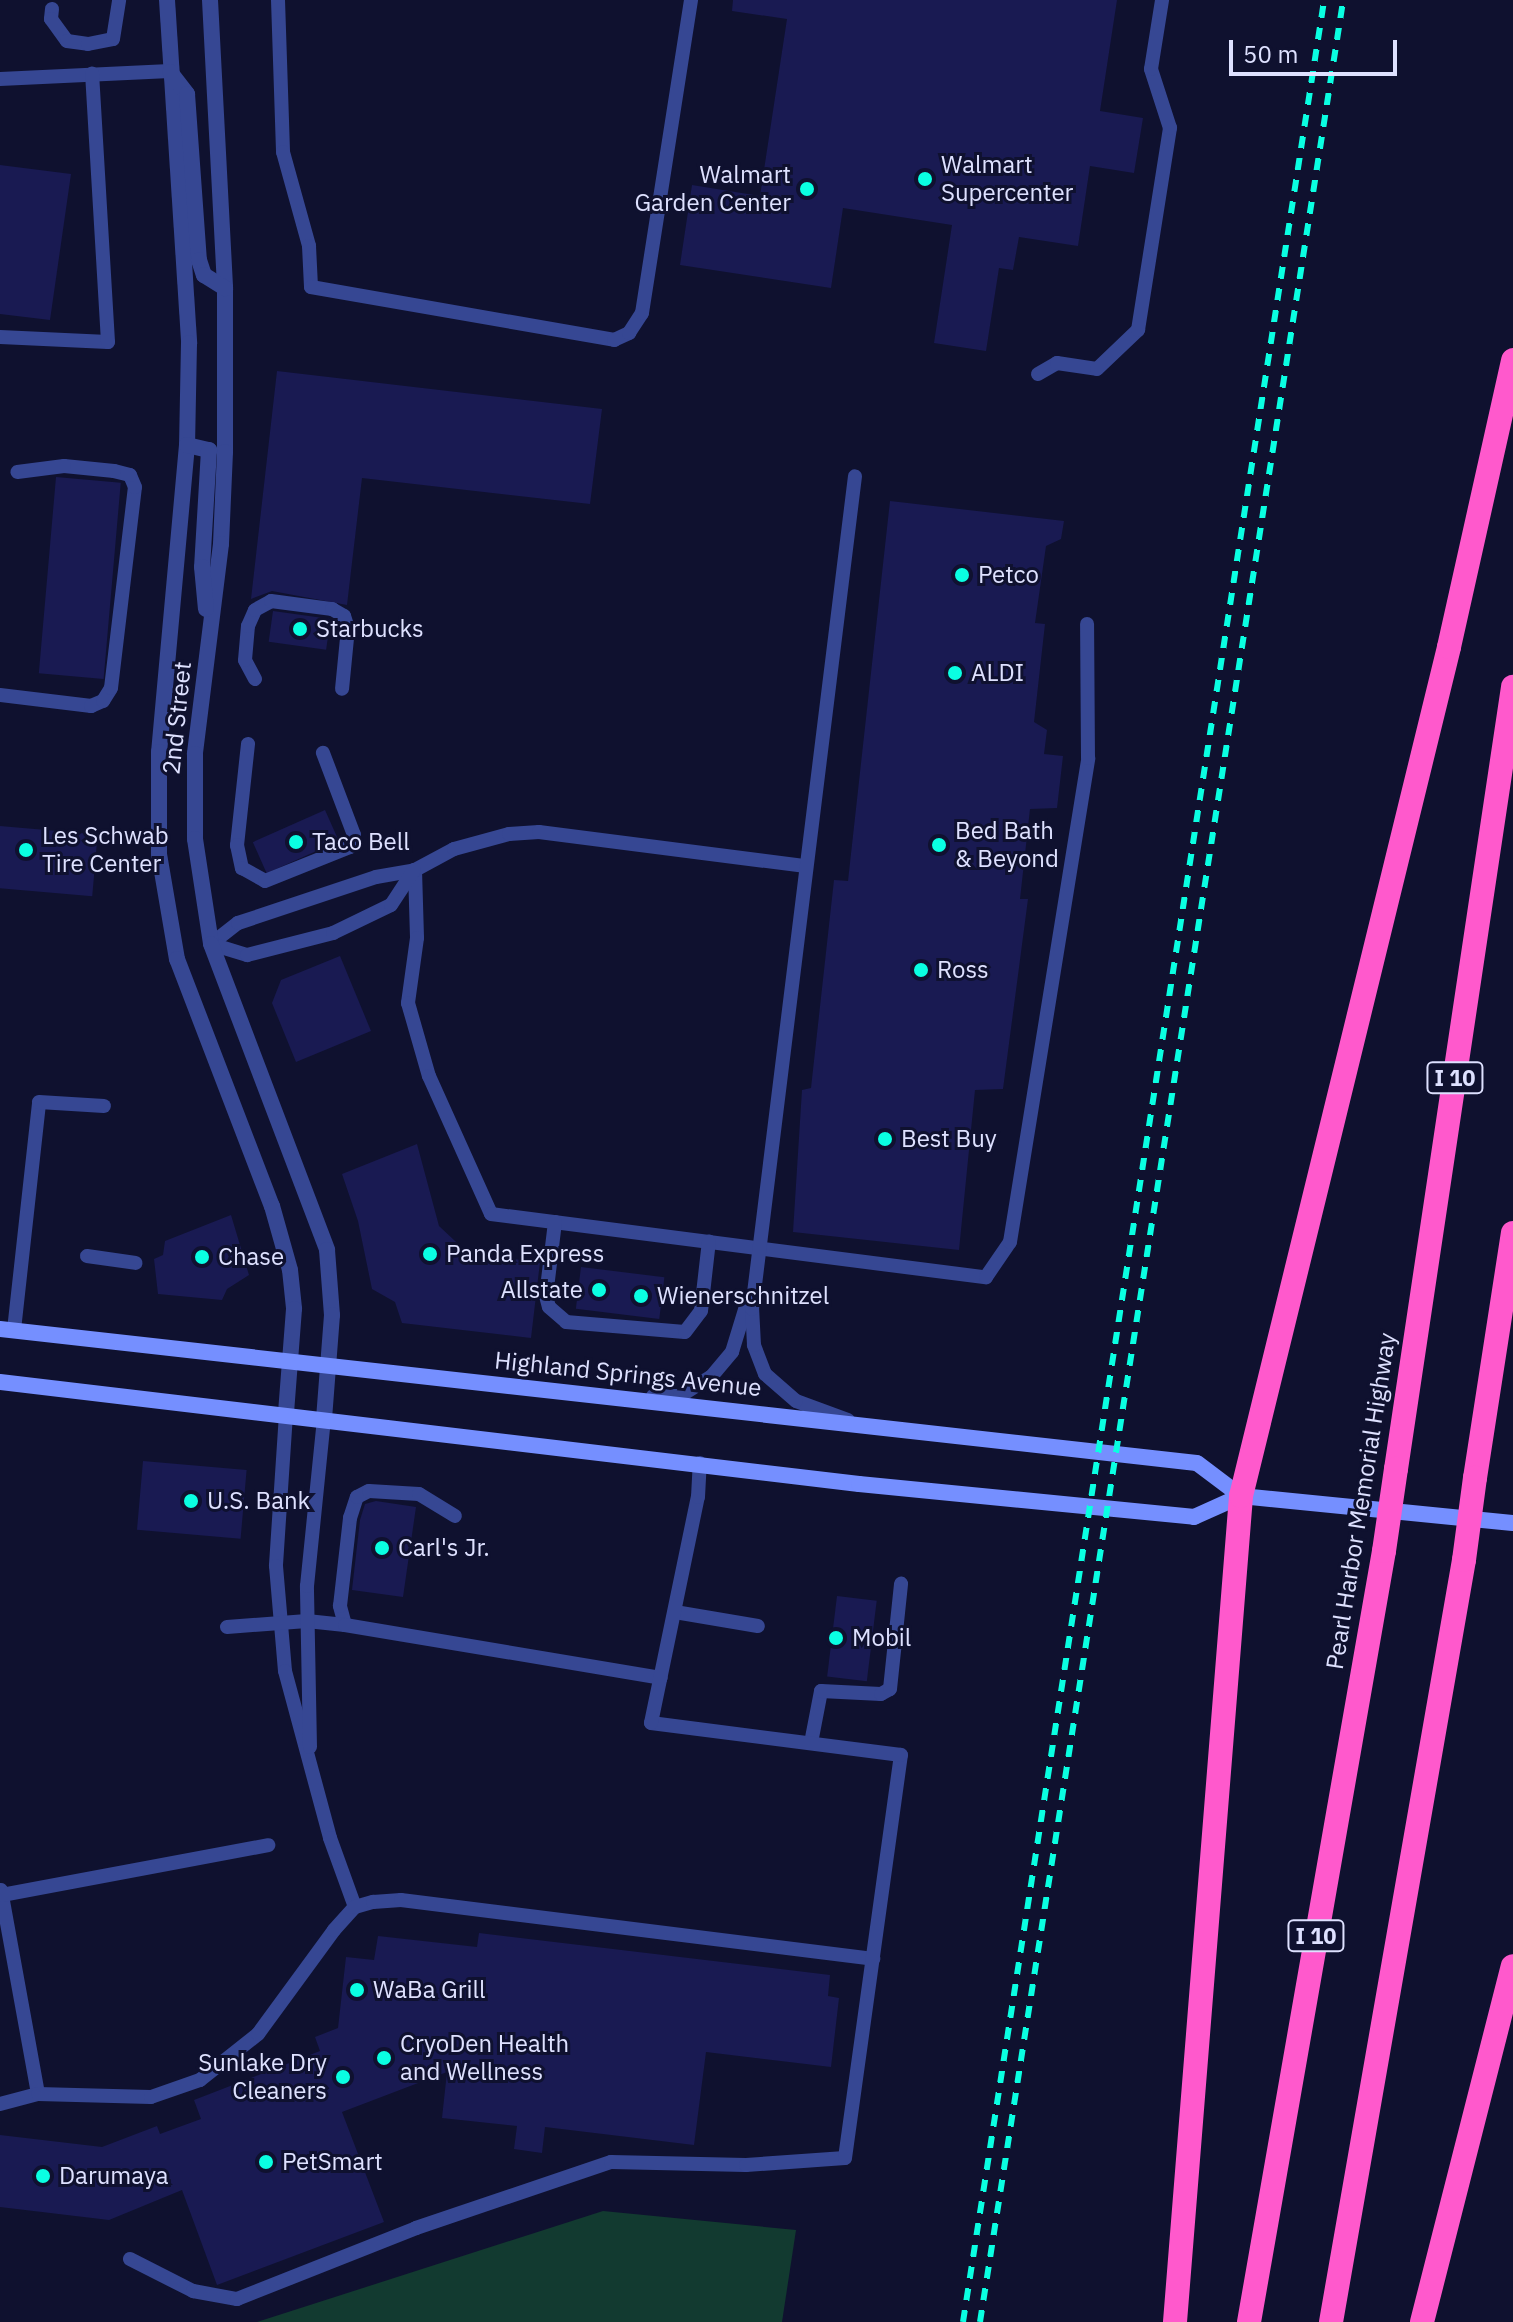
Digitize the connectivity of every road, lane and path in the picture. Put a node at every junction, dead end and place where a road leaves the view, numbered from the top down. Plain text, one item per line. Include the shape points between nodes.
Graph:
1 (119, 0) edge
2 (167, 0) edge
3 (210, 0) edge
4 (278, 0) edge
5 (691, 0) edge
6 (1162, 0) edge
7 (52, 9) dead end
8 (170, 71) junction
9 (92, 73) junction
10 (0, 79) edge
11 (225, 288) junction
12 (0, 337) edge
13 (1513, 360) edge
14 (1038, 374) dead end
15 (187, 445) junction
16 (17, 472) dead end
17 (855, 476) dead end
18 (1087, 624) dead end
19 (209, 639) junction
20 (255, 679) dead end
21 (1513, 687) edge
22 (342, 689) dead end
23 (0, 695) edge
24 (248, 744) dead end
25 (323, 753) dead end
26 (806, 866) junction
27 (415, 870) junction
28 (211, 944) junction
29 (104, 1106) dead end
30 (555, 1222) junction
31 (1513, 1233) edge
32 (709, 1241) junction
33 (757, 1250) junction
34 (87, 1256) dead end
35 (136, 1263) dead end
36 (754, 1279) junction
37 (7, 1329) edge
38 (290, 1361) junction
39 (328, 1365) junction
40 (0, 1382) edge
41 (619, 1397) junction
42 (286, 1414) junction
43 (324, 1419) junction
44 (859, 1425) junction
45 (700, 1463) junction
46 (1241, 1496) junction
47 (455, 1516) dead end
48 (1513, 1523) edge
49 (901, 1584) dead end
50 (675, 1612) junction
51 (307, 1621) junction
52 (279, 1622) junction
53 (345, 1625) junction
54 (758, 1626) dead end
55 (227, 1627) dead end
56 (661, 1678) junction
57 (811, 1743) junction
58 (310, 1763) junction
59 (268, 1845) dead end
60 (1, 1891) edge
61 (355, 1907) junction
62 (873, 1959) junction
63 (1513, 1966) edge
64 (38, 2094) junction
65 (0, 2104) edge
66 (130, 2259) dead end
67 (1175, 2322) edge
68 (1249, 2322) edge
69 (1331, 2322) edge
70 (1422, 2322) edge

1 - 7 lane via 113,39 88,44 67,41 51,19
2 - 8 street, 2nd Street
3 - 11 street, 2nd Street
4 - 5 lane via 283,152 309,246 311,287 614,340 629,333 642,313
6 - 14 lane via 1151,69 1170,128 1138,330 1097,369 1057,363
8 - 9 lane
8 - 11 street via 187,94 199,260 204,275
8 - 15 street, 2nd Street via 187,292
9 - 10 lane
9 - 12 lane via 108,342
11 - 19 street, 2nd Street via 225,452
13 - 46 highway via 1449,647
15 - 19 street via 209,450 202,567
15 - 38 street, 2nd Street via 159,752 159,854 177,959 281,1236 293,1287
16 - 23 lane via 64,466 114,471 130,475 135,487 111,688 103,701 91,706
17 - 26 lane
18 - 33 lane via 1088,758 1010,1242 986,1277
19 - 28 street, 2nd Street via 193,806
20 - 22 lane via 245,660 248,626 255,610 271,601 332,609 344,616 348,628
21 - 68 highway, Pearl Harbor Memorial Highway / I 10, bridge via 1384,1551
24 - 25 lane via 237,845 242,868 255,880 265,881 350,847 354,835
26 - 27 lane via 539,832 481,840
26 - 33 lane
27 - 28 lane via 376,877 238,923
27 - 28 lane via 391,905 333,933 247,955
27 - 30 lane via 417,938 408,1003 429,1076 491,1214
28 - 39 street, 2nd Street via 327,1250 332,1281
29 - 37 lane via 39,1102
30 - 32 lane
30 - 32 lane via 546,1296 549,1307 566,1322 685,1332 701,1311
31 - 69 highway, bridge via 1464,1560
32 - 33 lane
33 - 36 lane
34 - 35 lane
36 - 41 lane via 732,1352 711,1377 680,1396
36 - 44 lane via 754,1345 765,1374 796,1401
37 - 38 main road, Highland Springs Avenue
38 - 39 main road, Highland Springs Avenue
38 - 42 street, 2nd Street
39 - 41 main road, Highland Springs Avenue
39 - 43 street, 2nd Street
40 - 42 main road
41 - 44 main road, Highland Springs Avenue
42 - 43 main road
42 - 52 lane via 276,1566
43 - 45 main road
43 - 51 lane
44 - 46 main road, Highland Springs Avenue via 1197,1463
45 - 46 main road via 1194,1517
45 - 50 lane
46 - 48 main road
46 - 67 highway
47 - 53 lane via 419,1494 369,1491 357,1497 340,1606
49 - 57 lane via 890,1689 881,1694 821,1691
50 - 54 lane
50 - 56 lane
51 - 52 lane
51 - 53 lane
51 - 58 lane
52 - 55 lane
52 - 58 lane via 291,1700
53 - 56 lane
56 - 57 lane via 651,1723
57 - 62 lane via 901,1755
58 - 61 lane
59 - 60 lane
60 - 64 lane
61 - 62 lane via 401,1900
61 - 64 lane via 258,2034 200,2080 151,2097
62 - 66 lane via 845,2158 746,2165 611,2162 416,2228 237,2299 193,2291
63 - 70 highway
64 - 65 lane

